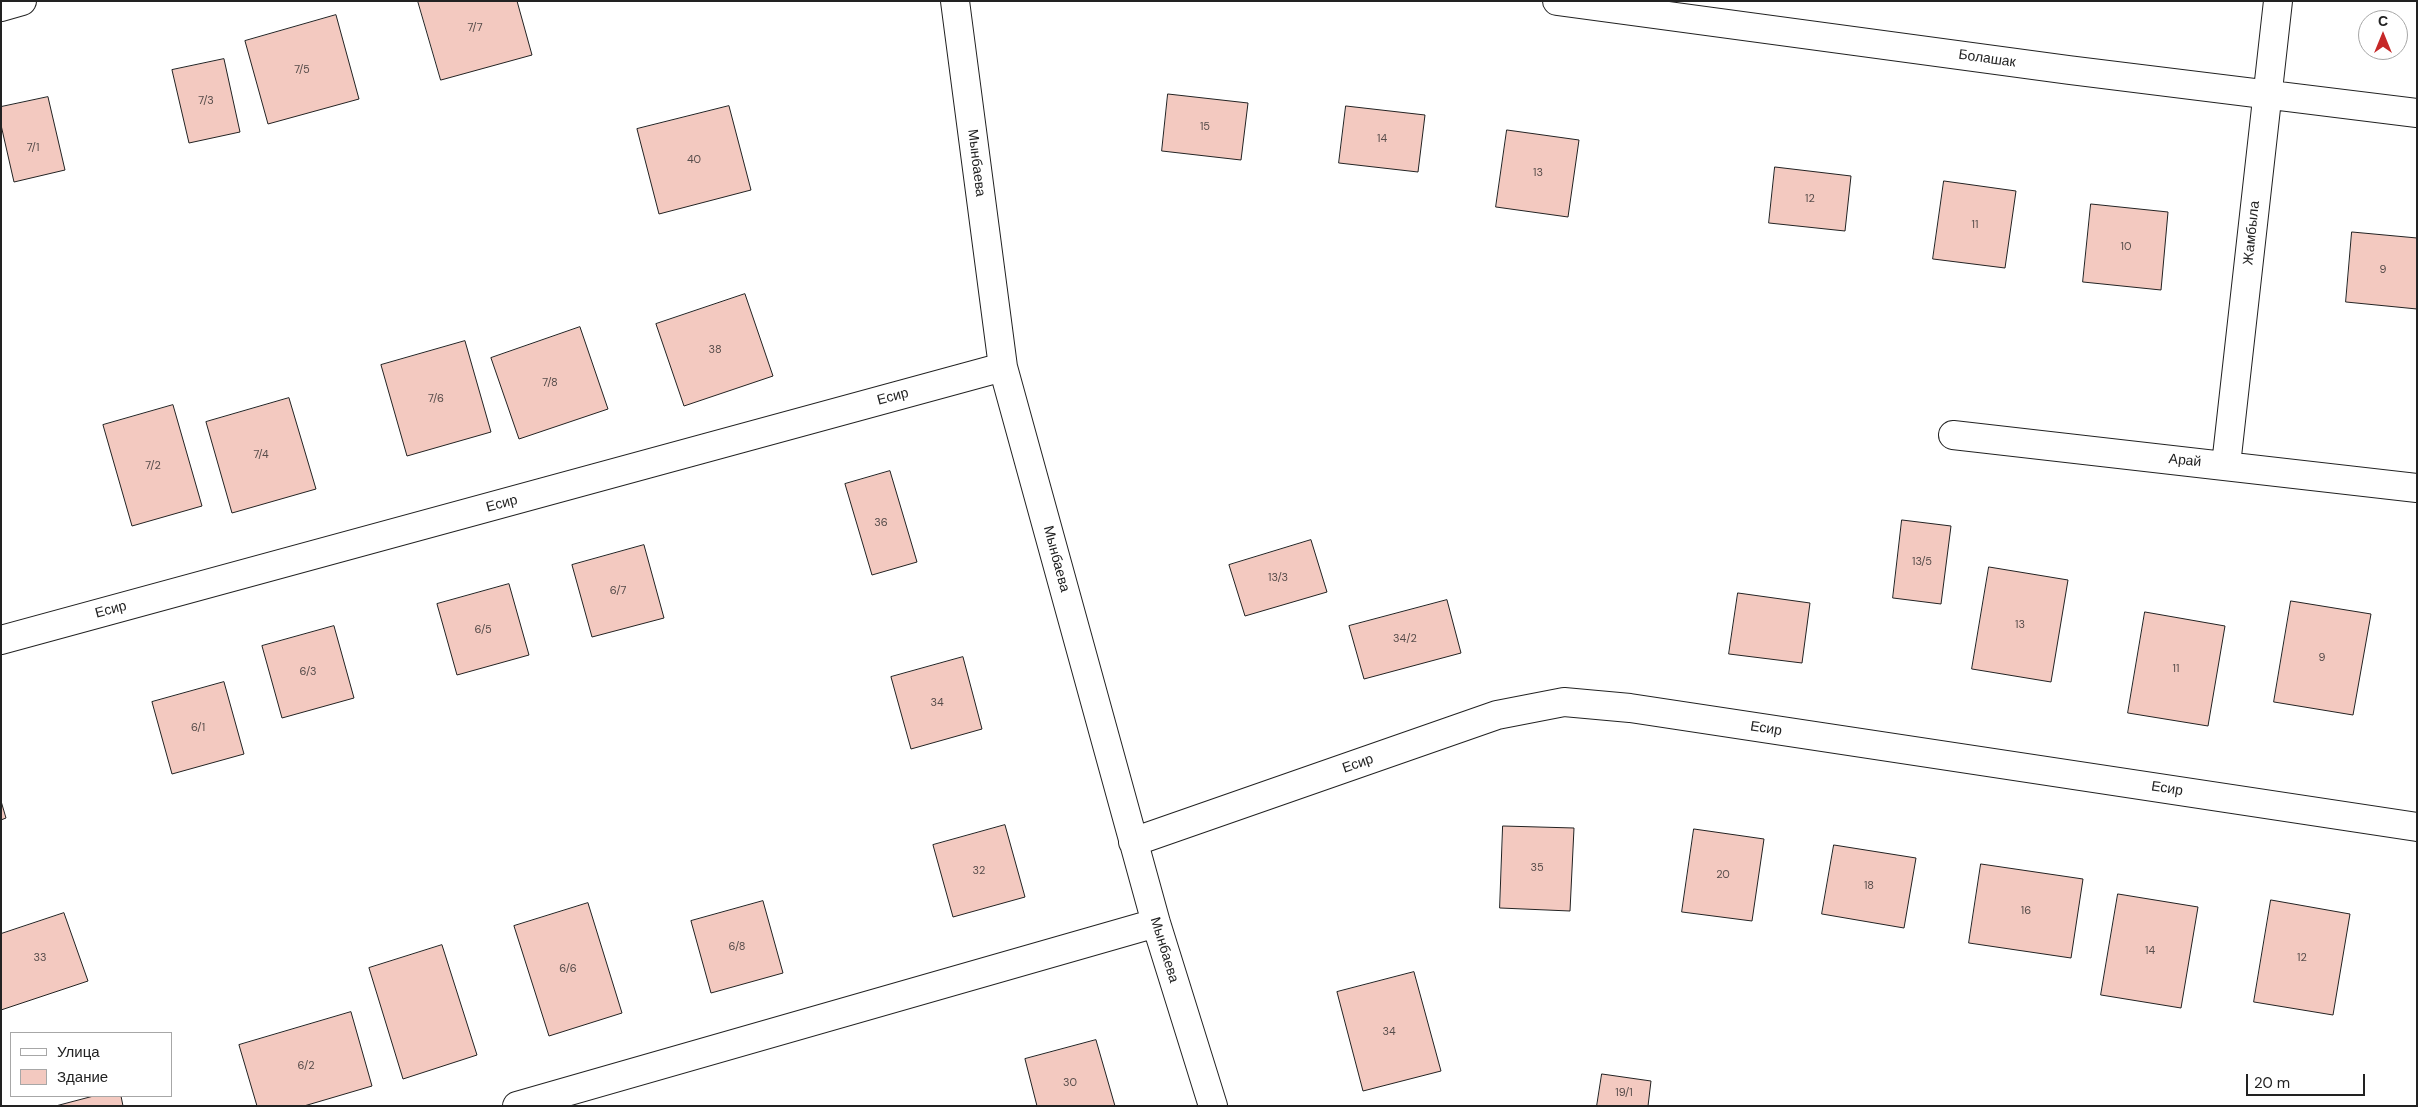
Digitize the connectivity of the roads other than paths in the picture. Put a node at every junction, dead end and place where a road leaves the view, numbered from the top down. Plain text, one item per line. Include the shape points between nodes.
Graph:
1 (22, 1) edge
2 (955, 1) edge
3 (1557, 1) edge
4 (2278, 1) edge
5 (1, 7) edge
6 (1684, 10) edge
7 (2267, 95) junction
8 (2417, 114) edge
9 (1003, 367) junction
10 (1953, 435) dead end
11 (2226, 465) junction
12 (2417, 488) edge
13 (1, 640) edge
14 (2417, 827) edge
15 (1133, 842) junction
16 (1156, 923) junction
17 (517, 1106) edge
18 (1212, 1106) edge

1 - 5 street
2 - 9 street, Мынбаева
3 - 6 street, Болашак
4 - 7 street, Жамбыла
6 - 7 street, Болашак
7 - 8 street, Болашак
7 - 11 street, Жамбыла
9 - 13 street, Есир
9 - 15 street, Мынбаева
10 - 11 street, Арай
11 - 12 street, Арай
14 - 15 street, Есир via 1640,710 1564,702 1497,715
15 - 16 street, Мынбаева
16 - 17 street
16 - 18 street, Мынбаева

